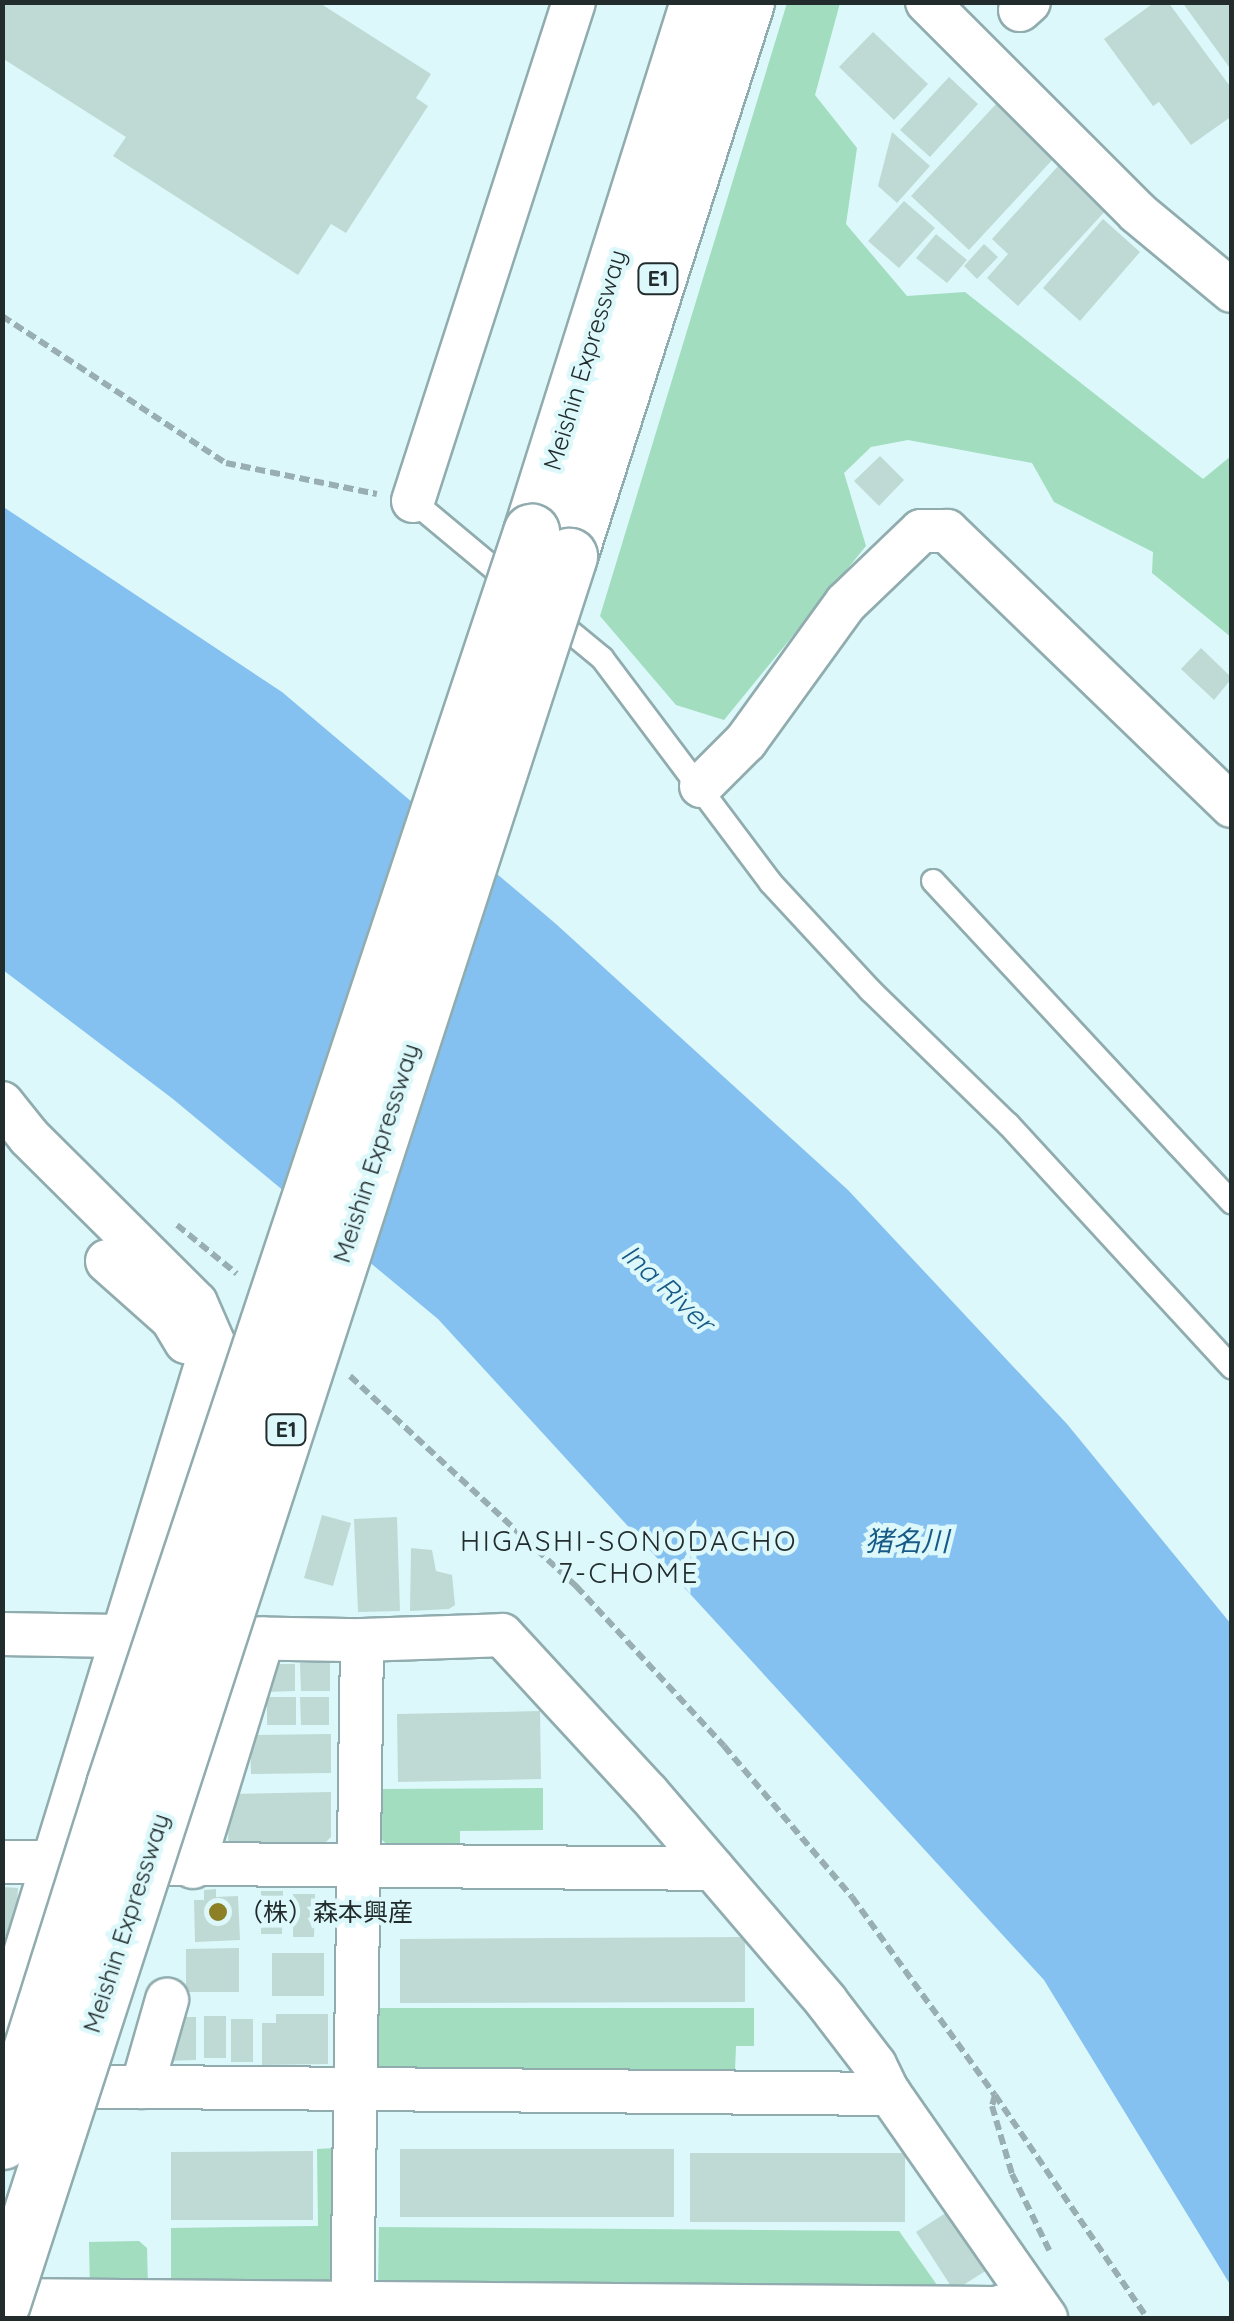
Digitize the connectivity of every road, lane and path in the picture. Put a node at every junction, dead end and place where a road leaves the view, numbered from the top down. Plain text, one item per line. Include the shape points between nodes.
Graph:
1 (574, 2) edge
2 (698, 2) edge
3 (746, 2) edge
4 (927, 2) edge
5 (1232, 291) edge
6 (2, 316) edge
7 (413, 502) junction
8 (550, 544) junction
9 (701, 786) junction
10 (1232, 806) edge
11 (933, 881) dead end
12 (2, 1103) edge
13 (1232, 1204) edge
14 (173, 1222) dead end
15 (107, 1261) dead end
16 (244, 1281) dead end
17 (1232, 1368) edge
18 (343, 1370) dead end
19 (200, 1390) junction
20 (2, 1634) edge
21 (120, 1637) junction
22 (263, 1638) junction
23 (362, 1640) junction
24 (2, 1862) edge
25 (56, 1862) junction
26 (193, 1867) junction
27 (359, 1868) junction
28 (713, 1869) junction
29 (167, 2000) dead end
30 (2, 2028) edge
31 (2, 2086) edge
32 (142, 2087) junction
33 (356, 2091) junction
34 (890, 2094) junction
35 (995, 2094) junction
36 (2, 2141) edge
37 (1051, 2254) dead end
38 (2, 2302) edge
39 (1039, 2308) edge
40 (352, 2312) edge
41 (590, 2312) edge
42 (668, 2312) edge
43 (1148, 2318) edge

1 - 7 street
2 - 8 highway, Meishin Expressway / E1
3 - 8 highway, Meishin Expressway / E1
4 - 5 street via 1138,213
6 - 7 path via 226,462
7 - 9 lane via 602,658
8 - 36 highway, Meishin Expressway / E1, bridge via 114,1785
8 - 38 highway, Meishin Expressway / E1, bridge
9 - 10 street via 746,741 846,603 921,531 946,532
9 - 17 lane via 770,883 1008,1124
11 - 13 lane
12 - 19 street via 196,1304 213,1342
14 - 16 path
15 - 19 street via 172,1319
18 - 35 path via 576,1586 724,1746 852,1898
19 - 21 street
20 - 21 street
21 - 22 street
21 - 25 street
22 - 23 street
22 - 26 street
23 - 27 street
23 - 28 street via 502,1635
24 - 25 street
25 - 26 street
25 - 30 street
26 - 27 street
27 - 28 street
27 - 33 street
28 - 34 street via 826,2001
29 - 32 street
31 - 32 street
32 - 33 street
33 - 34 street
33 - 40 street
34 - 39 street
35 - 37 path via 992,2106 1012,2174
35 - 43 path
38 - 40 street
39 - 42 street
40 - 41 street
41 - 42 street

